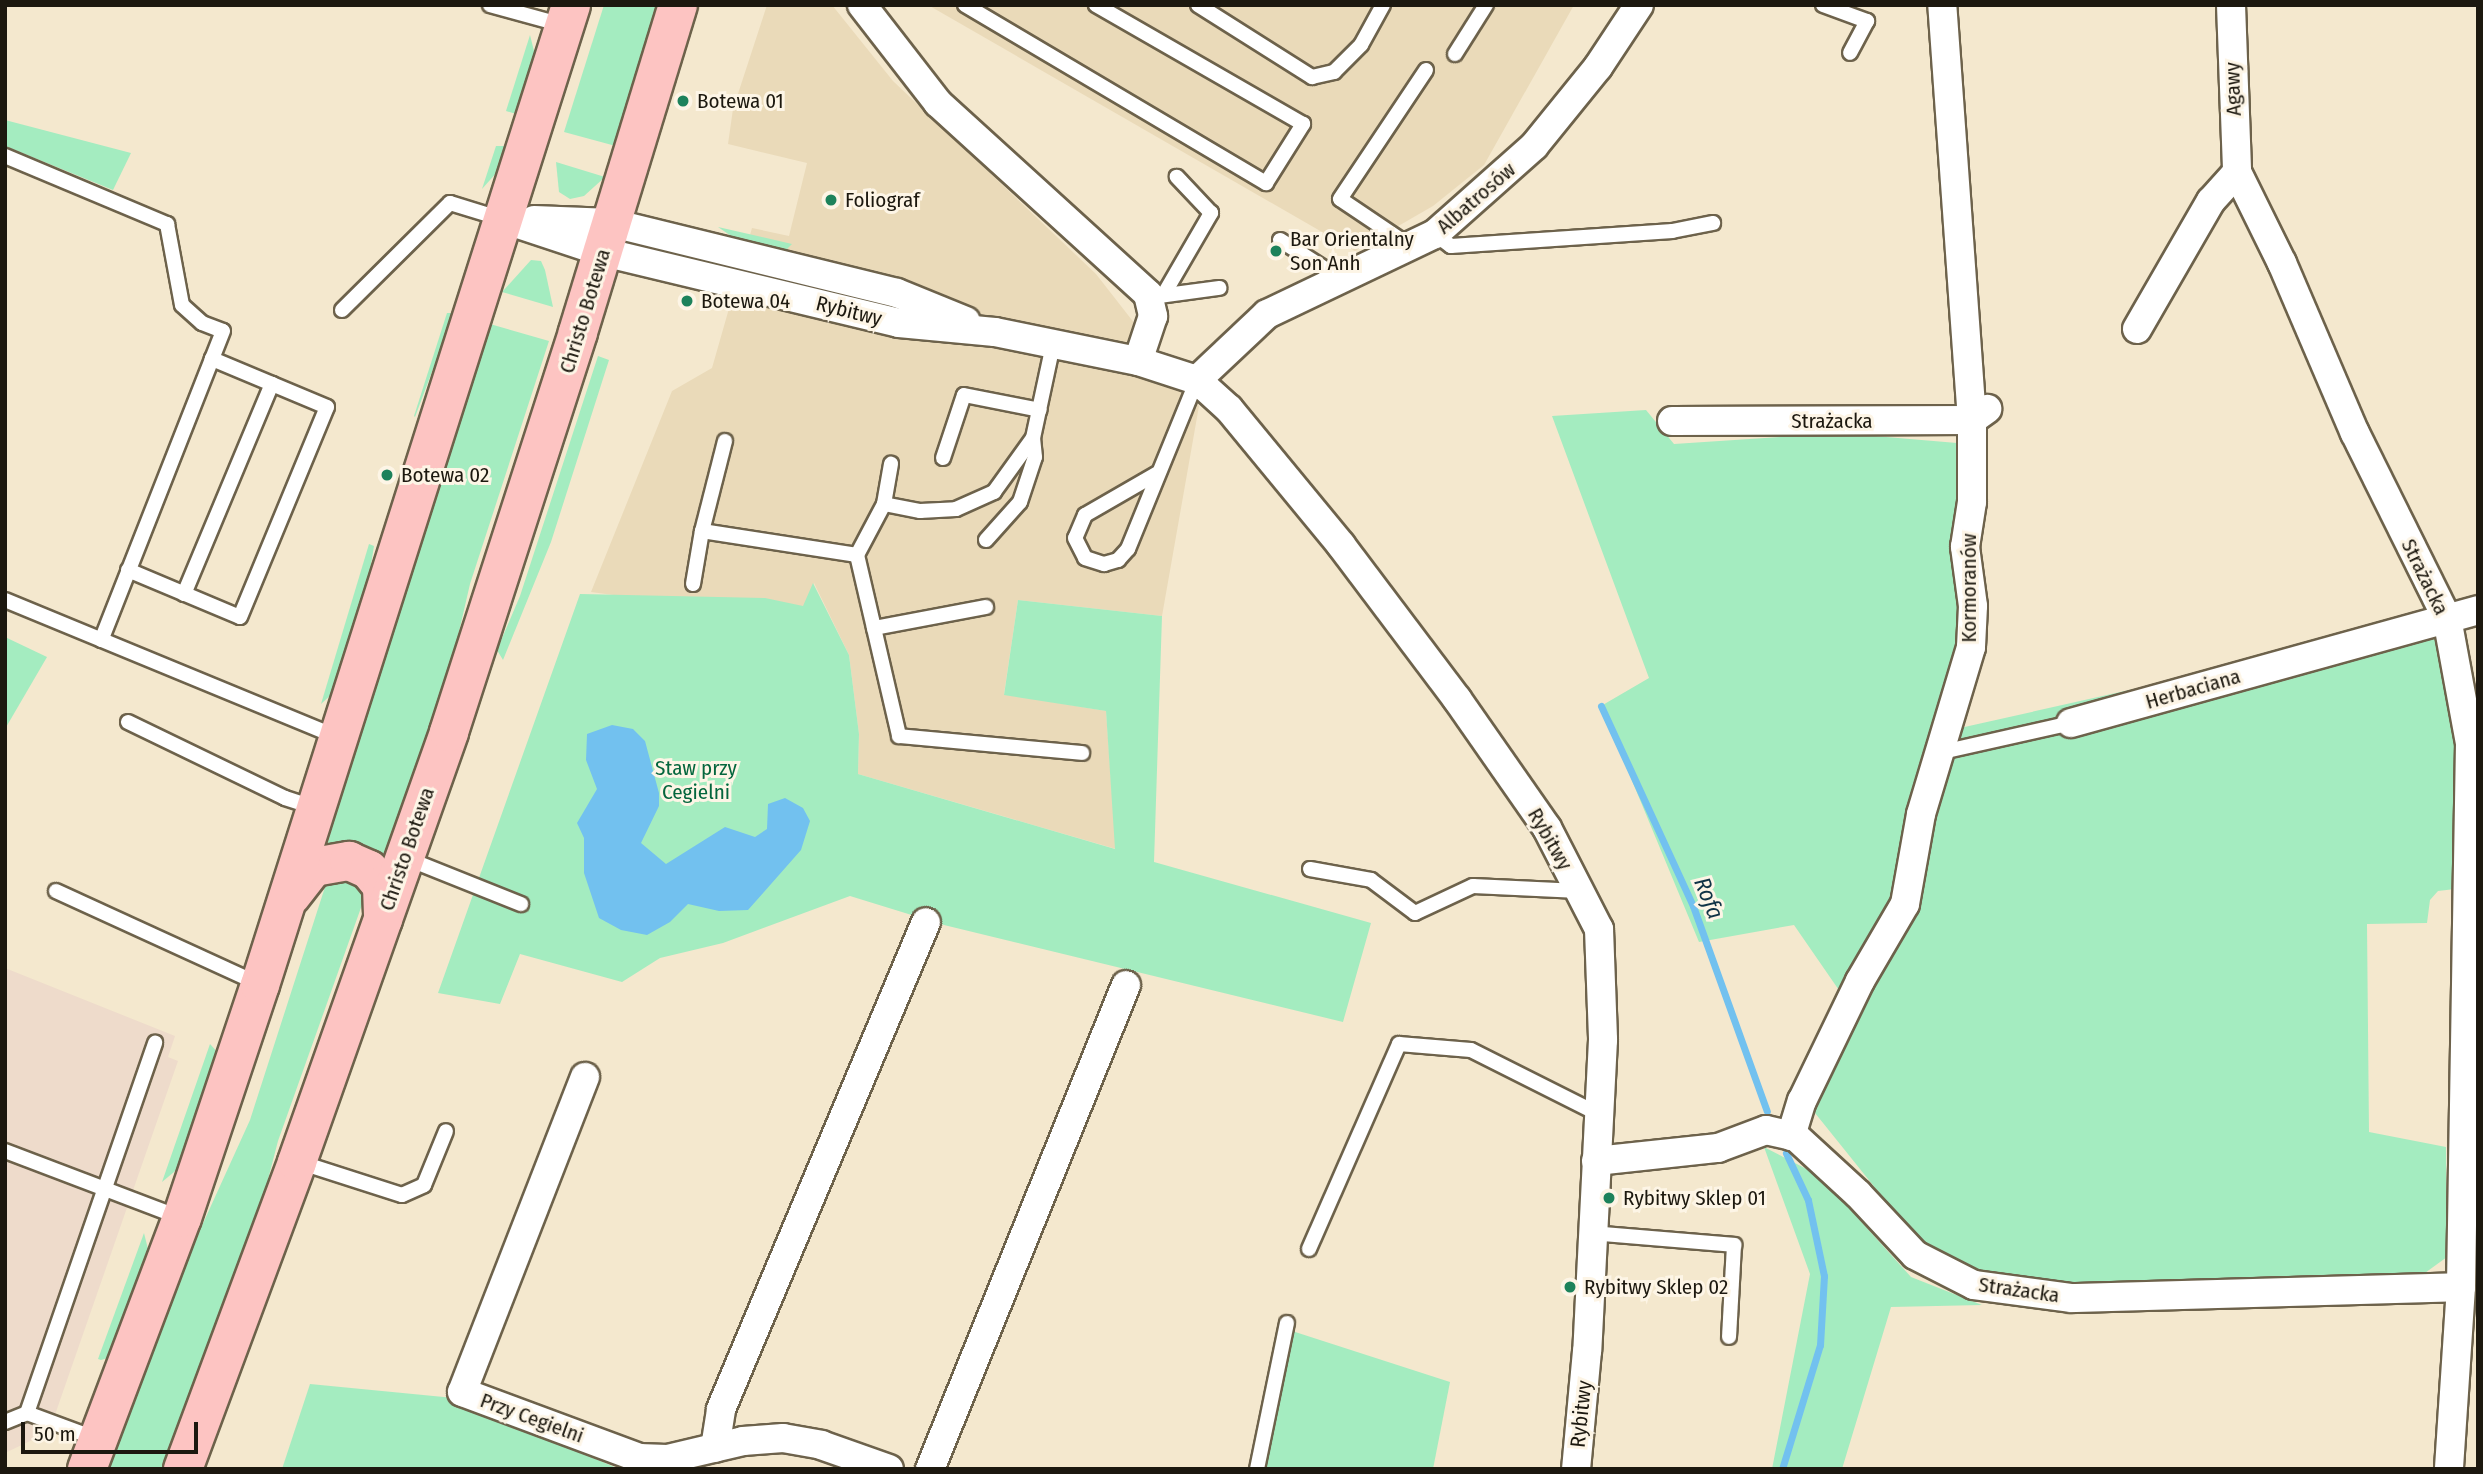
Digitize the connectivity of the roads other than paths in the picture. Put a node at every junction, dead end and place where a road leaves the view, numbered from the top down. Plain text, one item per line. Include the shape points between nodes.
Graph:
1 (490, 5) edge
2 (678, 5) edge
3 (862, 5) edge
4 (965, 5) edge
5 (1096, 5) edge
6 (1198, 5) edge
7 (1383, 5) edge
8 (1486, 5) edge
9 (1639, 5) edge
10 (1823, 5) edge
11 (1942, 5) edge
12 (2231, 5) edge
13 (567, 15) edge
14 (1850, 53) dead end
15 (1455, 54) dead end
16 (1426, 70) dead end
17 (5, 156) edge
18 (2237, 172) junction
19 (1177, 177) dead end
20 (503, 219) junction
21 (1713, 223) dead end
22 (608, 237) junction
23 (1280, 240) dead end
24 (1423, 240) junction
25 (1336, 281) junction
26 (1219, 288) dead end
27 (1158, 297) junction
28 (342, 310) dead end
29 (2137, 330) dead end
30 (1053, 345) junction
31 (212, 359) junction
32 (1138, 361) junction
33 (1197, 380) junction
34 (272, 384) junction
35 (1040, 410) junction
36 (1980, 414) junction
37 (1671, 421) dead end
38 (1033, 438) junction
39 (725, 441) dead end
40 (943, 458) dead end
41 (891, 464) dead end
42 (1156, 474) junction
43 (884, 504) junction
44 (702, 531) junction
45 (986, 540) dead end
46 (858, 555) junction
47 (128, 570) junction
48 (693, 584) dead end
49 (184, 594) junction
50 (5, 600) edge
51 (986, 607) dead end
52 (2478, 610) edge
53 (2446, 618) junction
54 (874, 628) junction
55 (101, 640) junction
56 (2471, 713) edge
57 (128, 722) dead end
58 (2071, 723) joint
59 (340, 738) junction
60 (1082, 753) dead end
61 (1938, 754) junction
62 (316, 808) junction
63 (404, 858) junction
64 (1310, 869) dead end
65 (56, 891) dead end
66 (1579, 891) junction
67 (521, 904) dead end
68 (284, 910) junction
69 (382, 921) junction
70 (926, 922) dead end
71 (2473, 970) edge
72 (260, 985) junction
73 (1126, 985) dead end
74 (155, 1043) dead end
75 (585, 1077) dead end
76 (1598, 1114) junction
77 (446, 1131) dead end
78 (1791, 1136) junction
79 (5, 1151) edge
80 (1595, 1161) junction
81 (297, 1162) junction
82 (2471, 1167) edge
83 (103, 1189) junction
84 (182, 1218) junction
85 (1592, 1233) junction
86 (1309, 1249) dead end
87 (2461, 1287) junction
88 (1287, 1323) dead end
89 (1729, 1337) dead end
90 (27, 1413) junction
91 (5, 1422) edge
92 (715, 1448) junction
93 (93, 1454) edge
94 (183, 1469) edge
95 (889, 1469) edge
96 (930, 1469) edge
97 (1257, 1469) edge
98 (1576, 1469) edge
99 (2449, 1469) edge

1 - 13 lane
2 - 22 main road
3 - 27 street via 938,103
4 - 5 lane via 1266,183 1303,124
6 - 7 lane via 1312,77 1334,72 1361,44
8 - 15 lane
9 - 24 street, Albatrosów via 1542,138
10 - 14 lane via 1867,21
11 - 36 street, Kormoranów
12 - 18 street, Agawy
13 - 20 main road
16 - 24 lane via 1340,199
17 - 31 lane via 167,224 182,305 202,323 223,331
18 - 29 street via 2211,201
18 - 53 street, Strażacka via 2282,263 2355,433
19 - 27 lane via 1212,213
20 - 22 street, Rybitwy
20 - 28 lane via 450,204
20 - 59 main road
21 - 24 lane via 1672,231 1451,246
22 - 30 street, Rybitwy via 897,293 995,332
22 - 63 main road, Christo Botewa
23 - 25 lane via 1327,270
24 - 25 street, Albatrosów
25 - 33 street, Albatrosów via 1268,314
26 - 27 lane
27 - 32 street
30 - 32 street, Rybitwy
30 - 35 lane
31 - 34 lane
31 - 47 lane
32 - 33 street, Rybitwy
33 - 42 lane
33 - 66 street, Rybitwy via 1229,409 1341,545 1547,828
34 - 49 lane
34 - 49 lane via 327,407 240,617
35 - 38 lane
35 - 40 lane via 964,395
36 - 37 street, Strażacka
36 - 61 street, Kormoranów via 1965,547 1973,606 1971,647
38 - 43 lane via 994,492 956,509 920,511
38 - 45 lane via 1035,457 1020,502
39 - 44 lane
41 - 43 lane
42 - 42 lane via 1133,541 1123,555 1104,565 1085,558 1075,538 1085,515
43 - 46 lane
44 - 46 lane
44 - 48 lane
46 - 54 lane
47 - 49 lane
47 - 55 lane
50 - 55 lane
51 - 54 lane
52 - 53 street, Herbaciana
53 - 56 street, Strażacka
53 - 58 street, Herbaciana
54 - 60 lane via 899,736
55 - 59 lane
56 - 71 street, Strażacka
57 - 62 lane via 285,798
58 - 61 lane, Herbaciana
59 - 62 main road
61 - 78 street, Kormoranów via 1920,814 1905,904 1860,981 1802,1101
62 - 68 main road
63 - 67 lane
63 - 69 main road, Christo Botewa
64 - 66 lane via 1371,880 1415,913 1473,886
65 - 72 lane
66 - 76 street, Rybitwy via 1599,929 1603,1041
68 - 69 main road via 308,873 342,860 363,866 379,880 386,898
68 - 72 main road
69 - 81 main road, Christo Botewa
70 - 92 street via 721,1409
71 - 82 street, Strażacka
72 - 84 main road
73 - 96 street
74 - 83 lane
75 - 92 street, Przy Cegielni via 462,1392 639,1458 667,1459
76 - 80 street, Rybitwy
76 - 86 lane via 1471,1050 1399,1044
77 - 81 lane via 424,1185 402,1195
78 - 80 street via 1766,1129 1718,1148
78 - 87 street, Strażacka via 1858,1194 1914,1255 1974,1285 2071,1297
79 - 83 lane
80 - 85 street, Rybitwy
81 - 94 main road, Christo Botewa
82 - 87 street, Strażacka
83 - 84 lane
83 - 90 lane
84 - 93 main road
85 - 89 lane via 1734,1245
85 - 98 street, Rybitwy
87 - 99 street, Strażacka
88 - 97 lane
90 - 91 lane
90 - 93 lane
92 - 95 street, Przy Cegielni via 764,1438 800,1440

